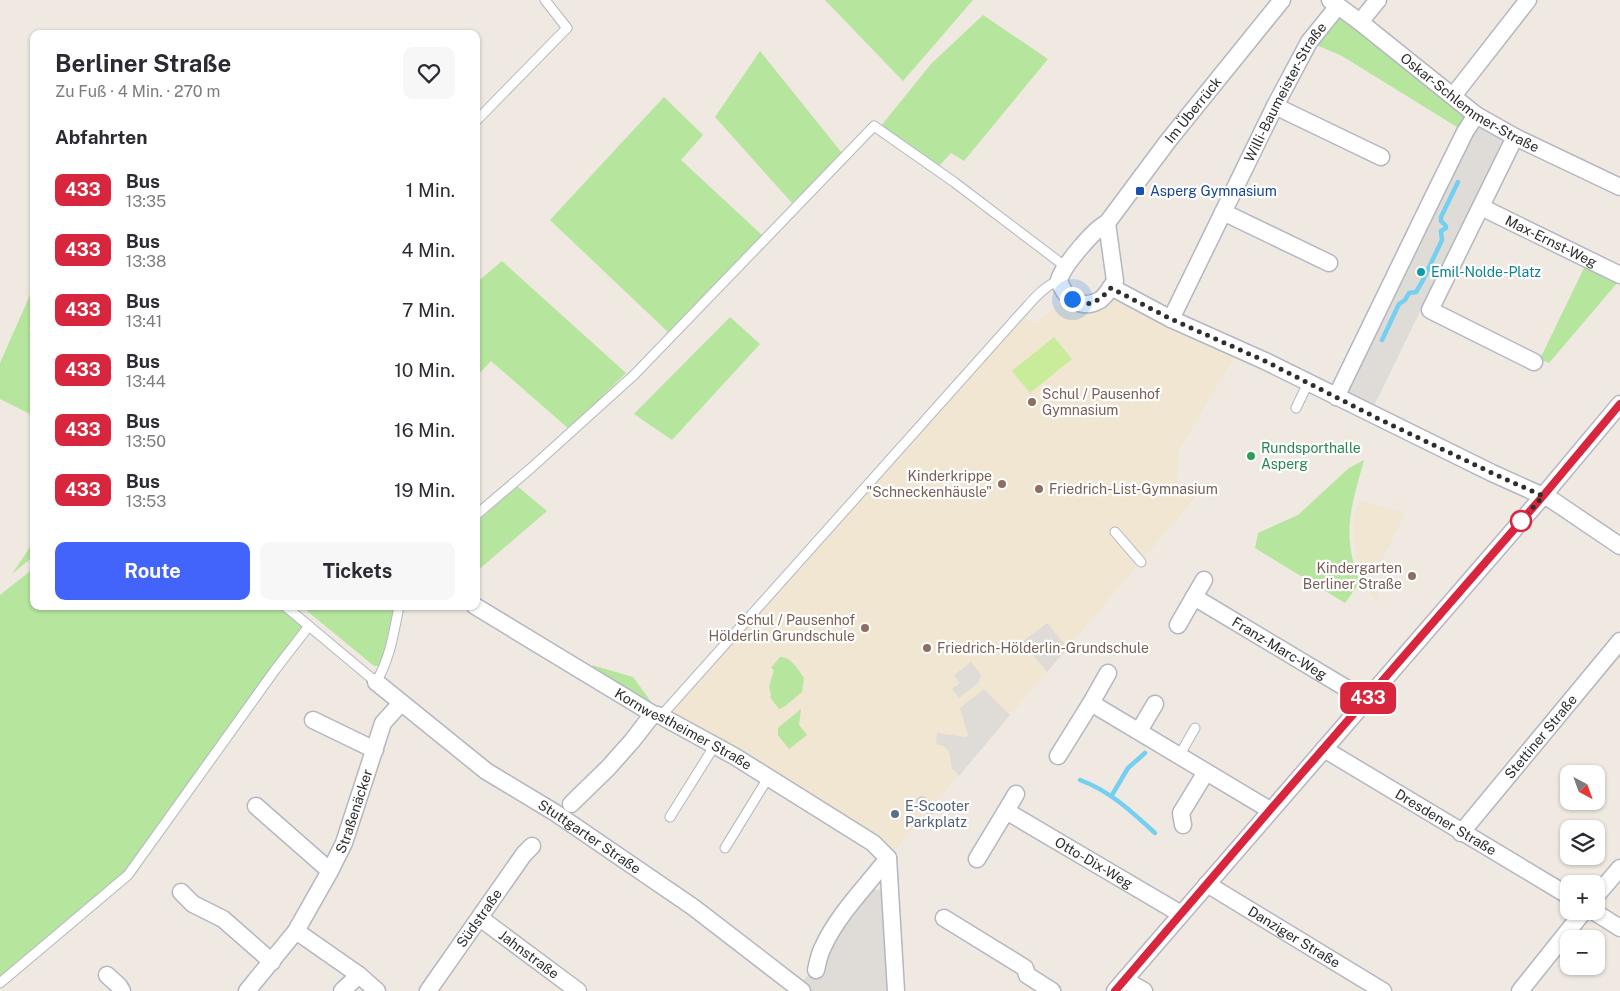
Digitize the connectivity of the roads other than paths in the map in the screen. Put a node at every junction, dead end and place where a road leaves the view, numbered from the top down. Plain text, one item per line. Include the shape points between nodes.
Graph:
1 (544, 0) edge
2 (1282, 0) edge
3 (1378, 0) edge
4 (1528, 0) edge
5 (1334, 3) edge
6 (1360, 22) junction
7 (1453, 96) junction
8 (1275, 106) junction
9 (1476, 115) junction
10 (480, 117) edge
11 (1515, 137) junction
12 (1381, 158) dead end
13 (1620, 188) edge
14 (1481, 207) junction
15 (1224, 212) junction
16 (1107, 223) junction
17 (1329, 263) dead end
18 (1063, 273) junction
19 (1620, 275) edge
20 (1111, 288) junction
21 (1171, 319) junction
22 (1534, 362) dead end
23 (1308, 383) junction
24 (1336, 397) junction
25 (1620, 404) edge
26 (1296, 408) dead end
27 (1543, 496) junction
28 (480, 512) edge
29 (1115, 532) dead end
30 (1620, 546) edge
31 (1141, 562) dead end
32 (1204, 580) dead end
33 (1194, 597) junction
34 (480, 609) edge
35 (290, 610) edge
36 (399, 610) edge
37 (1178, 625) dead end
38 (309, 626) junction
39 (1620, 641) edge
40 (1108, 673) dead end
41 (376, 682) junction
42 (1366, 700) junction
43 (401, 703) junction
44 (1091, 703) junction
45 (1155, 704) dead end
46 (657, 715) junction
47 (313, 720) dead end
48 (1195, 728) dead end
49 (1139, 731) junction
50 (715, 745) junction
51 (1324, 749) junction
52 (375, 750) junction
53 (1058, 756) dead end
54 (1179, 756) junction
55 (1206, 772) junction
56 (768, 778) junction
57 (1016, 794) dead end
58 (922, 802) dead end
59 (571, 804) dead end
60 (256, 806) dead end
61 (930, 809) dead end
62 (1270, 810) junction
63 (1006, 811) junction
64 (670, 817) dead end
65 (1183, 825) dead end
66 (1461, 833) junction
67 (532, 846) dead end
68 (725, 848) dead end
69 (888, 858) junction
70 (977, 859) dead end
71 (1620, 868) edge
72 (330, 871) junction
73 (1207, 884) junction
74 (1605, 886) edge
75 (1560, 891) edge
76 (181, 892) dead end
77 (1180, 914) junction
78 (480, 918) junction
79 (944, 918) dead end
80 (1605, 919) edge
81 (1577, 920) edge
82 (1620, 928) edge
83 (296, 931) junction
84 (272, 962) junction
85 (816, 970) dead end
86 (359, 975) junction
87 (107, 976) dead end
88 (0, 983) edge
89 (1120, 985) edge
90 (122, 991) edge
91 (247, 991) edge
92 (342, 991) edge
93 (377, 991) edge
94 (428, 991) edge
95 (578, 991) edge
96 (802, 991) edge
97 (896, 991) edge
98 (1052, 991) edge
99 (1144, 991) edge
100 (1383, 991) edge
101 (1520, 991) edge

1 - 10 lane via 567,28
2 - 16 street, Im Überrück via 1168,141
3 - 6 street
4 - 7 street
5 - 6 street, Oskar-Schlemmer-Straße
5 - 8 street, Willi-Baumeister-Straße
6 - 7 street, Oskar-Schlemmer-Straße
7 - 9 street, Oskar-Schlemmer-Straße
8 - 12 street
8 - 15 street, Willi-Baumeister-Straße
9 - 11 street, Oskar-Schlemmer-Straße
9 - 24 street
11 - 13 street, Oskar-Schlemmer-Straße
11 - 14 street
14 - 19 street, Max-Ernst-Weg
14 - 22 street via 1430,310
15 - 17 street
15 - 21 street, Willi-Baumeister-Straße
16 - 18 street, Im Überrück via 1098,227
16 - 20 street via 1115,281
18 - 20 street via 1062,291 1075,302 1092,303
18 - 28 lane via 954,182 874,126 634,374
18 - 46 lane via 1015,319
20 - 21 street
21 - 23 street
23 - 24 street
23 - 26 lane
24 - 27 street
25 - 27 street
27 - 30 street
27 - 42 street
29 - 31 lane
32 - 33 street
33 - 37 street
33 - 42 street, Franz-Marc-Weg
34 - 46 street, Kornwestheimer Straße
35 - 38 lane
36 - 41 lane via 383,671
38 - 41 lane
38 - 88 lane via 128,875
39 - 66 street, Stettiner Straße
40 - 44 street
41 - 43 street, Stuttgarter Straße
42 - 51 street
43 - 52 street, Straßenäcker via 384,723
43 - 96 street, Stuttgarter Straße via 486,771 554,812 693,907
44 - 49 street
44 - 53 street
45 - 49 street
46 - 50 street, Kornwestheimer Straße
46 - 59 street
47 - 52 street, Straßenäcker
48 - 54 lane
49 - 54 street
50 - 56 street, Kornwestheimer Straße
50 - 64 lane
51 - 62 street
51 - 66 street, Dresdener Straße
52 - 72 street, Straßenäcker via 344,843
54 - 55 street
55 - 62 street
55 - 65 street via 1181,813
56 - 68 lane
56 - 69 street, Kornwestheimer Straße via 873,843
57 - 63 street
58 - 61 lane
60 - 72 street, Straßenäcker
62 - 73 street
63 - 70 street
63 - 77 street, Otto-Dix-Weg
66 - 75 street, Dresdener Straße
67 - 78 street, Südstraße
69 - 85 street via 843,915 822,948
69 - 97 street
71 - 74 street
72 - 83 street, Straßenäcker
73 - 77 street
73 - 100 street, Danziger Straße
76 - 84 street via 193,904 224,919
77 - 89 street
78 - 94 street, Südstraße
78 - 95 street, Jahnstraße
79 - 98 street via 1025,968 1027,975
80 - 82 street
81 - 101 street
83 - 84 street, Straßenäcker
83 - 86 street
84 - 91 street, Straßenäcker
86 - 92 street
86 - 93 street
87 - 90 street
89 - 99 street

